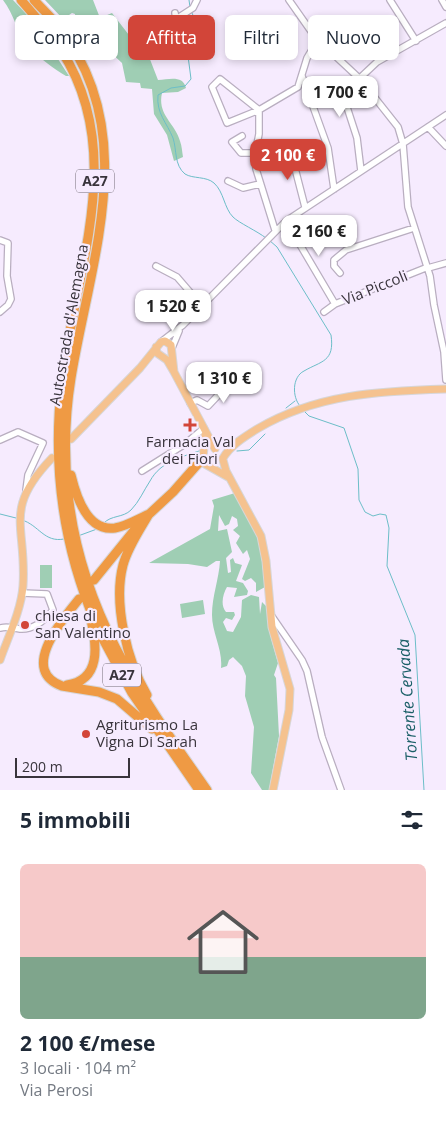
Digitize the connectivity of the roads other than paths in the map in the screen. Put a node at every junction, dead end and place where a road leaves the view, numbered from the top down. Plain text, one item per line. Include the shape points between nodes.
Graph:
1 (20, 0) edge
2 (34, 0) edge
3 (197, 0) edge
4 (289, 0) edge
5 (390, 0) edge
6 (442, 0) edge
7 (446, 7) edge
8 (178, 15) edge
9 (446, 23) edge
10 (308, 26) edge
11 (416, 41) junction
12 (308, 56) edge
13 (340, 60) edge
14 (302, 76) junction
15 (360, 80) junction
16 (259, 110) junction
17 (446, 115) edge
18 (428, 127) junction
19 (242, 136) dead end
20 (403, 144) junction
21 (446, 146) edge
22 (290, 149) dead end
23 (255, 152) junction
24 (361, 171) junction
25 (228, 181) dead end
26 (260, 184) junction
27 (334, 189) junction
28 (305, 207) junction
29 (286, 221) junction
30 (414, 228) junction
31 (275, 230) junction
32 (0, 240) edge
33 (446, 263) edge
34 (156, 266) dead end
35 (428, 268) junction
36 (340, 273) dead end
37 (335, 304) junction
38 (202, 306) junction
39 (0, 312) edge
40 (324, 312) dead end
41 (183, 325) junction
42 (158, 344) junction
43 (172, 350) junction
44 (445, 353) edge
45 (160, 356) junction
46 (145, 363) junction
47 (242, 370) dead end
48 (174, 372) junction
49 (446, 380) edge
50 (446, 389) edge
51 (190, 403) junction
52 (204, 428) junction
53 (0, 440) edge
54 (68, 442) junction
55 (237, 442) junction
56 (216, 449) junction
57 (52, 458) dead end
58 (223, 459) junction
59 (206, 462) junction
60 (142, 471) dead end
61 (230, 479) junction
62 (26, 490) junction
63 (149, 514) junction
64 (94, 580) dead end
65 (22, 593) junction
66 (79, 599) dead end
67 (88, 605) junction
68 (270, 614) junction
69 (12, 626) junction
70 (0, 628) edge
71 (0, 660) edge
72 (62, 686) junction
73 (164, 740) junction
74 (198, 778) junction
75 (199, 790) edge
76 (207, 790) edge
77 (273, 790) edge
78 (341, 790) edge

1 - 67 highway, Autostrada d'Alemagna / A27 via 62,51 84,101 94,141 94,201 62,380 58,446 64,520
2 - 54 highway, Autostrada d'Alemagna / A27 via 58,26 84,71 100,120 106,161 95,259 70,380
3 - 8 street via 190,10
4 - 10 street
5 - 11 street
6 - 7 street
9 - 11 street
11 - 15 street via 377,62
12 - 14 street
13 - 15 street
14 - 16 street via 296,89
14 - 27 street via 328,148
15 - 20 street via 395,122
15 - 24 street via 344,96 357,138
16 - 16 street via 227,123 212,87 220,78
16 - 23 street
17 - 18 street
18 - 20 street
18 - 21 street
19 - 23 street via 232,142 233,145 241,153
20 - 24 street
20 - 30 street via 407,204
22 - 28 street
23 - 26 street
24 - 27 street
25 - 26 street via 243,188
26 - 31 street
27 - 28 street
28 - 29 street
29 - 31 street
29 - 37 street
30 - 35 street
30 - 36 street via 344,251 334,263
31 - 38 street
32 - 39 street via 8,243 7,276 11,297 8,306
33 - 35 street, Via Piccoli
34 - 38 street via 176,277
35 - 37 street, Via Piccoli
35 - 44 street
37 - 40 street, Via Piccoli
38 - 41 street
41 - 42 street
41 - 43 street
42 - 43 main road via 168,342
42 - 45 main road
42 - 46 main road
43 - 45 main road via 166,356
43 - 48 main road
44 - 49 street
45 - 46 main road
45 - 48 main road via 167,360
46 - 54 main road
47 - 51 street via 208,406 197,400
48 - 51 main road
50 - 55 main road via 370,392 333,398 306,406
51 - 52 main road
52 - 56 main road
52 - 59 main road
52 - 60 street
53 - 62 street via 18,432 42,444 28,475
54 - 63 highway, A27 via 78,499 86,514 96,523 115,528
54 - 74 highway, Autostrada d'Alemagna / A27 via 71,518 94,603 126,669
55 - 56 main road
55 - 58 main road
56 - 58 main road
56 - 59 main road via 207,450
57 - 62 main road
58 - 59 main road via 218,466
58 - 61 main road
59 - 61 main road
59 - 63 highway, A27
61 - 68 main road via 261,536
62 - 65 main road via 20,514
63 - 64 highway, A27
63 - 74 highway, A27 via 123,567 120,584 122,626 145,692
65 - 69 main road
65 - 69 street via 48,594 53,609 40,624 22,629
66 - 72 highway via 53,633 44,652 47,673
67 - 72 highway, A27 via 95,641 93,667 82,681
67 - 73 highway, Autostrada d'Alemagna / A27 via 116,665
68 - 77 main road via 274,640 290,689
68 - 78 street via 307,671 322,737
69 - 70 street
69 - 71 main road
72 - 73 highway, A27 via 99,692 117,699
73 - 75 highway, Autostrada d'Alemagna / A27
74 - 76 highway, Autostrada d'Alemagna / A27

